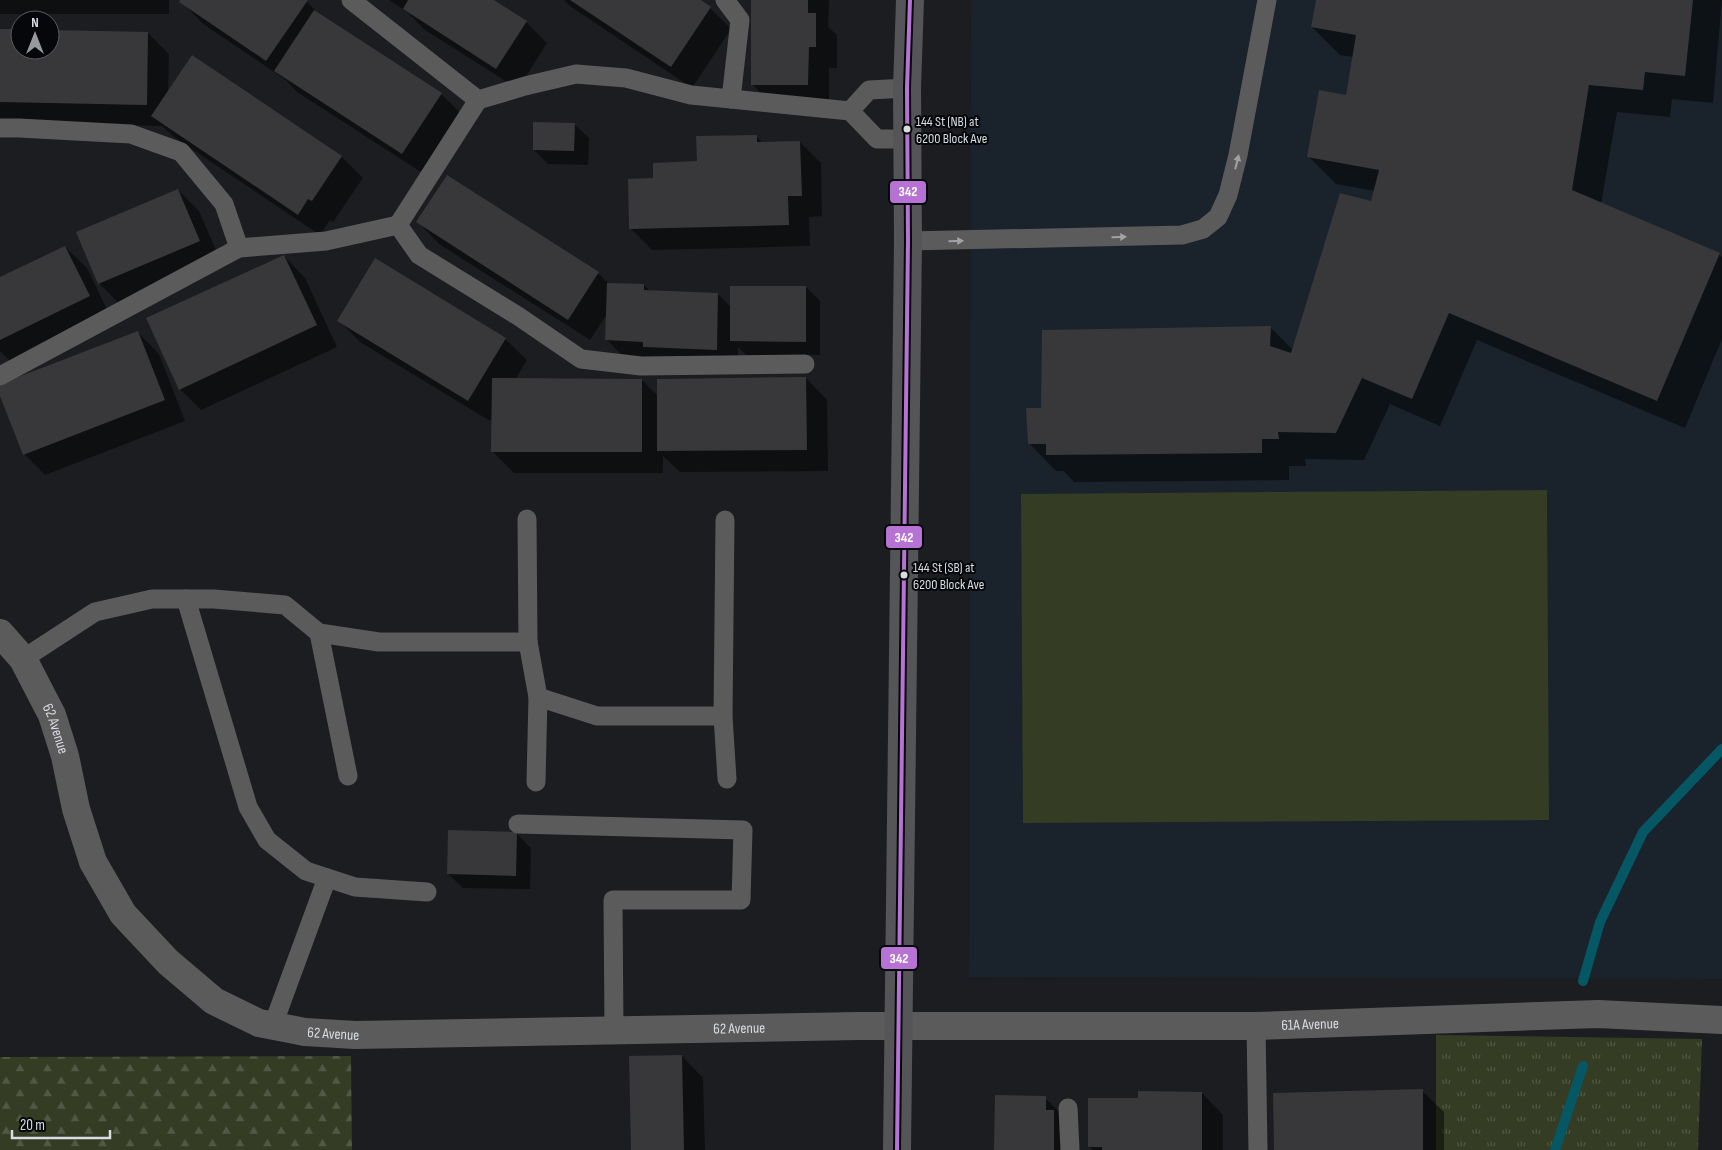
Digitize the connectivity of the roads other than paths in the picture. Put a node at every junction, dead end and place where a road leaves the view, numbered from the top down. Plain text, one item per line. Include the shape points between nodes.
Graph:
1 (351, 0) edge
2 (725, 0) edge
3 (910, 0) edge
4 (1267, 0) edge
5 (907, 88) junction
6 (731, 99) junction
7 (478, 100) junction
8 (850, 111) junction
9 (0, 128) edge
10 (907, 140) junction
11 (398, 225) junction
12 (908, 241) junction
13 (239, 248) junction
14 (805, 364) dead end
15 (0, 376) edge
16 (527, 519) dead end
17 (725, 520) dead end
18 (186, 599) junction
19 (0, 633) edge
20 (319, 633) junction
21 (528, 642) junction
22 (23, 660) junction
23 (538, 697) junction
24 (723, 716) junction
25 (348, 776) dead end
26 (726, 778) dead end
27 (536, 782) dead end
28 (518, 824) dead end
29 (327, 878) junction
30 (427, 892) dead end
31 (1722, 1020) edge
32 (273, 1025) junction
33 (1256, 1026) junction
34 (897, 1028) junction
35 (614, 1030) junction
36 (1068, 1108) dead end
37 (897, 1150) edge
38 (1070, 1150) edge
39 (1258, 1150) edge

1 - 7 lane
2 - 6 lane via 740,20
3 - 5 main road
12 -> 4 lane via 1182,235 1203,229 1218,217 1228,195
5 - 8 lane via 869,90
5 - 10 main road
6 - 7 lane via 691,95 626,78 576,74
6 - 8 lane
7 - 11 lane
8 - 10 lane via 877,140
9 - 13 lane via 131,134 182,152 224,204
10 - 12 main road
11 - 13 lane via 326,241
11 - 14 lane via 419,255 581,359 641,366
12 - 34 main road
13 - 15 lane
16 - 21 lane
17 - 24 lane
18 - 20 lane via 285,604
18 - 22 lane via 152,599 95,612
18 - 29 lane via 248,807 267,840 306,871
19 - 22 street, 62 Avenue
20 - 21 lane via 379,642
20 - 25 lane
21 - 23 lane
22 - 32 street, 62 Avenue via 52,715 93,862 123,914 168,962 214,1001 259,1023
23 - 24 lane via 598,716
23 - 27 lane
24 - 26 lane
28 - 35 lane via 743,830 741,900 613,900
29 - 30 lane via 355,887
29 - 32 lane
31 - 33 street, 61A Avenue via 1598,1014
32 - 35 street, 62 Avenue via 305,1032 355,1034
33 - 34 street, 61A Avenue
33 - 39 lane
34 - 35 street, 62 Avenue
34 - 37 main road
36 - 38 lane

